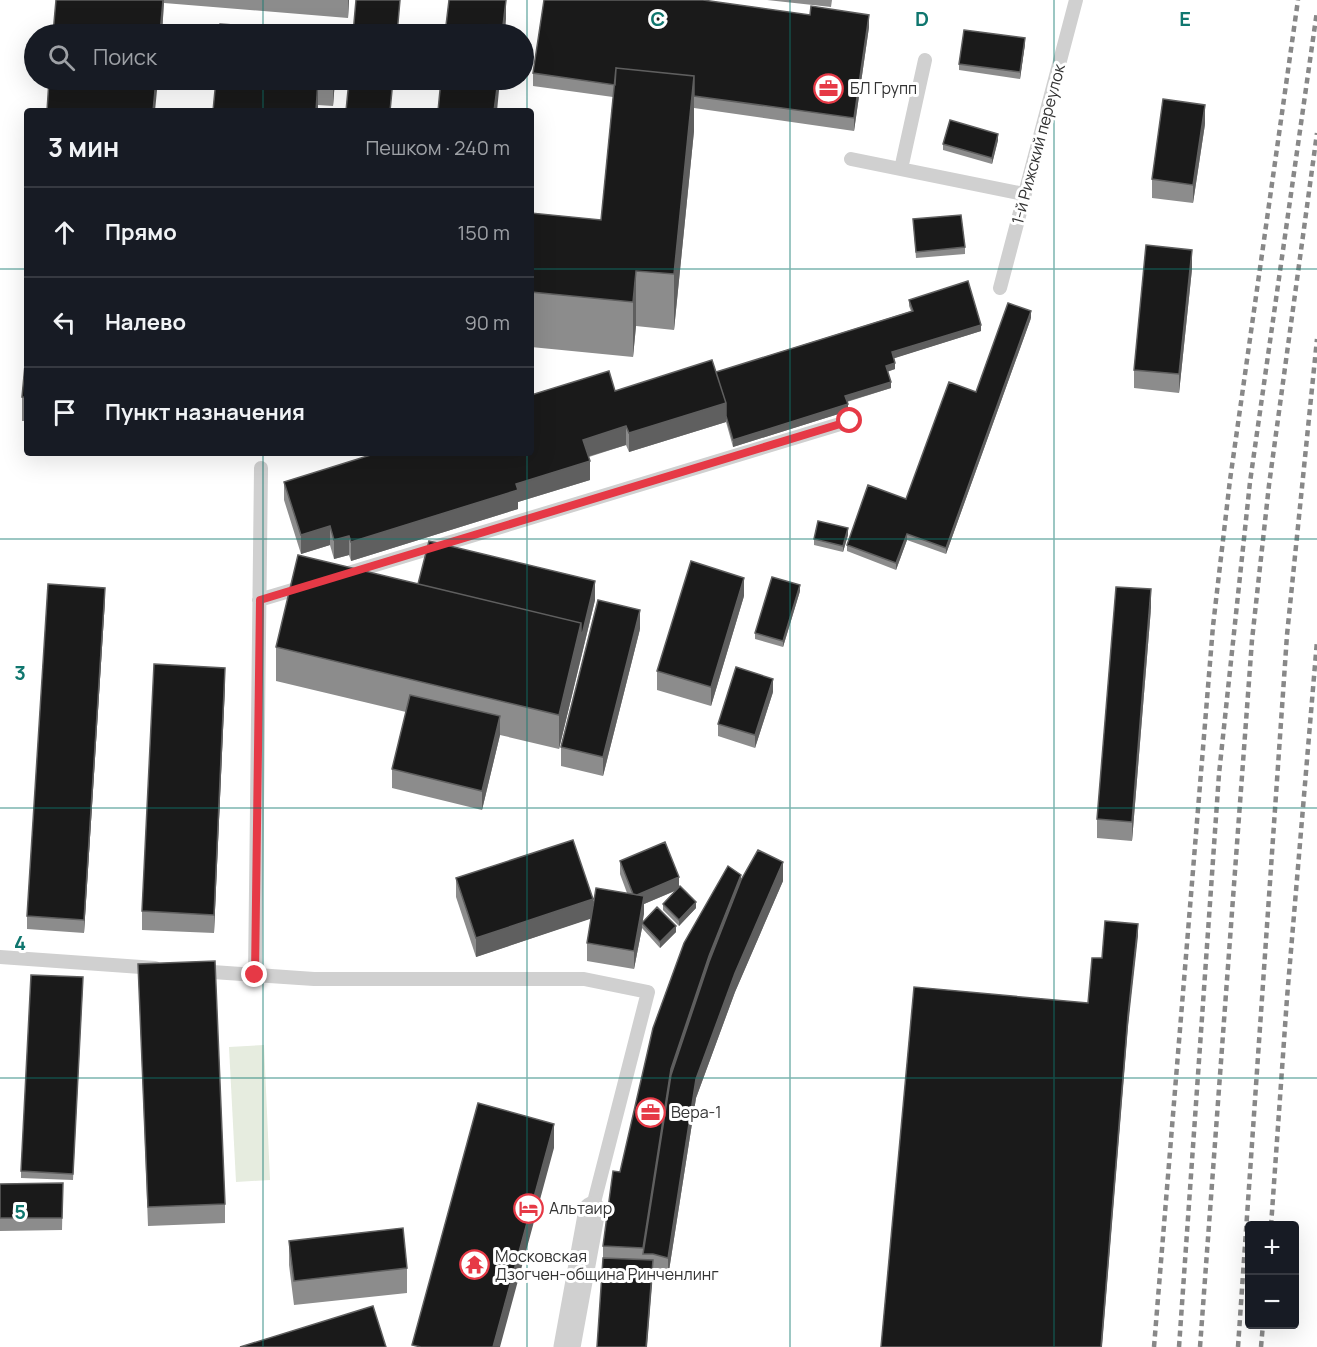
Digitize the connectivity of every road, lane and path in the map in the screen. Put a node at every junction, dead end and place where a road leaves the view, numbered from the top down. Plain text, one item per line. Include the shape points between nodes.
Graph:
1 (1076, 0) edge
2 (925, 60) dead end
3 (851, 159) dead end
4 (901, 169) junction
5 (1024, 194) junction
6 (1000, 288) dead end
7 (850, 421) dead end
8 (261, 468) dead end
9 (260, 600) junction
10 (0, 957) edge
11 (255, 975) junction
12 (592, 1210) joint
13 (567, 1347) edge

1 - 5 lane, 1-й Рижский переулок
2 - 4 lane
3 - 4 lane
4 - 5 lane
5 - 6 lane, 1-й Рижский переулок
7 - 9 lane
8 - 9 lane
9 - 11 lane
10 - 11 lane
11 - 12 lane via 314,979 584,979 648,992
12 - 13 street

